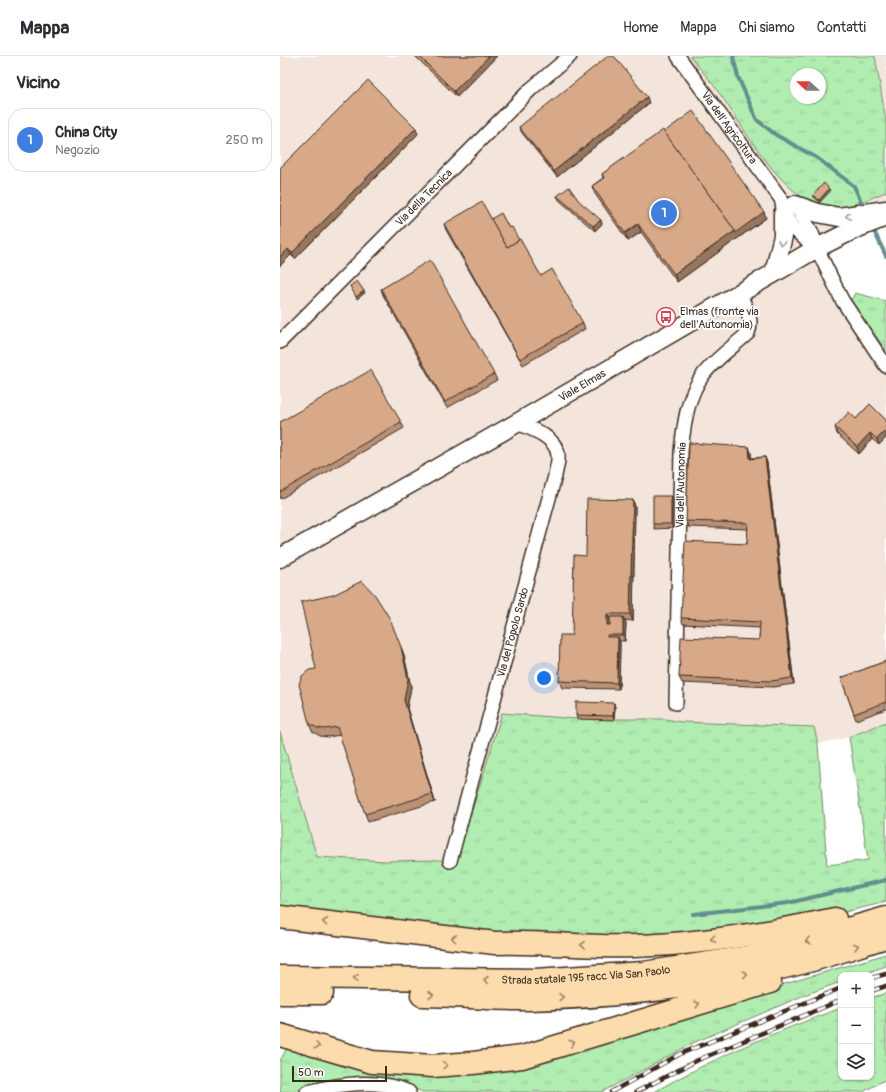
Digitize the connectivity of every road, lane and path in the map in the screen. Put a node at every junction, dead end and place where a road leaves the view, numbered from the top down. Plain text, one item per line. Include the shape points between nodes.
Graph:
1 (570, 56) edge
2 (678, 56) edge
3 (787, 206) junction
4 (886, 210) edge
5 (886, 216) edge
6 (817, 248) junction
7 (774, 273) junction
8 (739, 293) junction
9 (280, 342) edge
10 (886, 366) edge
11 (518, 423) junction
12 (280, 558) edge
13 (676, 702) dead end
14 (450, 861) dead end
15 (886, 913) edge
16 (280, 917) edge
17 (886, 918) edge
18 (886, 937) edge
19 (805, 962) junction
20 (280, 977) edge
21 (280, 992) edge
22 (280, 1035) edge
23 (307, 1092) edge
24 (409, 1092) edge

1 - 9 street, Via della Tecnica via 531,89
2 - 3 street, Via dell'Agricoltura
4 -> 3 main road via 839,217
3 - 6 street, Via dell'Agricoltura via 811,231
3 -> 7 main road
5 - 6 main road, Viale Elmas
6 - 7 main road, Viale Elmas
6 - 10 street, Via dell'Agricoltura via 842,300
7 - 8 main road, Viale Elmas
8 - 11 main road, Viale Elmas
8 - 13 street, Via dell'Autonomia via 747,311 750,327 743,338 703,375 695,388 685,418 681,451
11 - 12 main road, Viale Elmas
11 - 14 street, Via del Popolo Sardo via 539,433 557,449 558,457 555,476
15 -> 16 highway via 873,912 732,937 633,946 495,943
17 -> 20 highway, Strada statale 195 racc Via San Paolo via 750,957 643,973 528,980
19 -> 18 highway, Strada statale 195 racc Via San Paolo
21 -> 19 highway, Strada statale 195 racc Via San Paolo via 527,999 595,996 669,988
22 -> 19 highway via 372,1062 433,1066 522,1058 787,977
23 - 24 street via 336,1085 362,1083 384,1085

